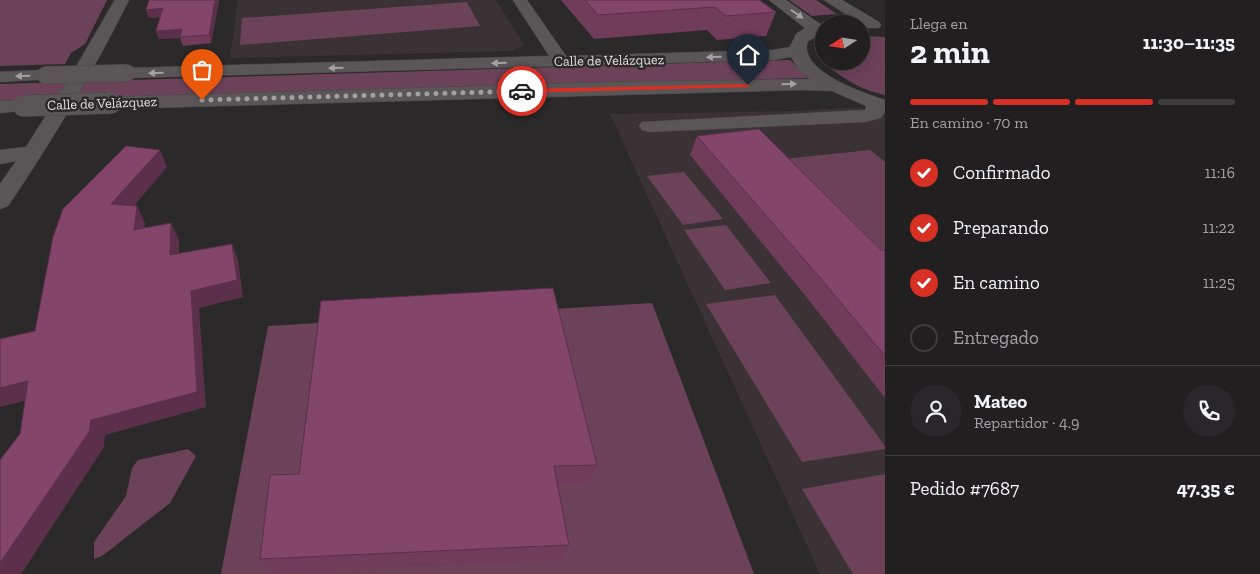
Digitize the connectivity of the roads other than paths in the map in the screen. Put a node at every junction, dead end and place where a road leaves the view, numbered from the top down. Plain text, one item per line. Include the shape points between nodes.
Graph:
1 (122, 0) edge
2 (520, 0) edge
3 (776, 0) edge
4 (831, 0) edge
5 (815, 26) edge
6 (873, 26) edge
7 (815, 31) edge
8 (797, 51) junction
9 (561, 61) junction
10 (0, 76) edge
11 (833, 86) junction
12 (880, 104) edge
13 (0, 106) edge
14 (649, 126) dead end
15 (34, 152) junction
16 (0, 157) edge
17 (0, 201) edge

1 - 15 street via 94,55
2 - 9 street
3 -> 5 street
4 - 6 street
7 - 8 street via 798,42
8 -> 9 street, Calle de Velázquez via 773,55
8 - 11 street via 808,68
9 -> 10 street, Calle de Velázquez, bridge
11 - 12 street
13 -> 11 street, Calle de Velázquez, bridge via 611,88
12 - 14 street via 874,114 865,116
15 - 16 street
15 - 17 street

